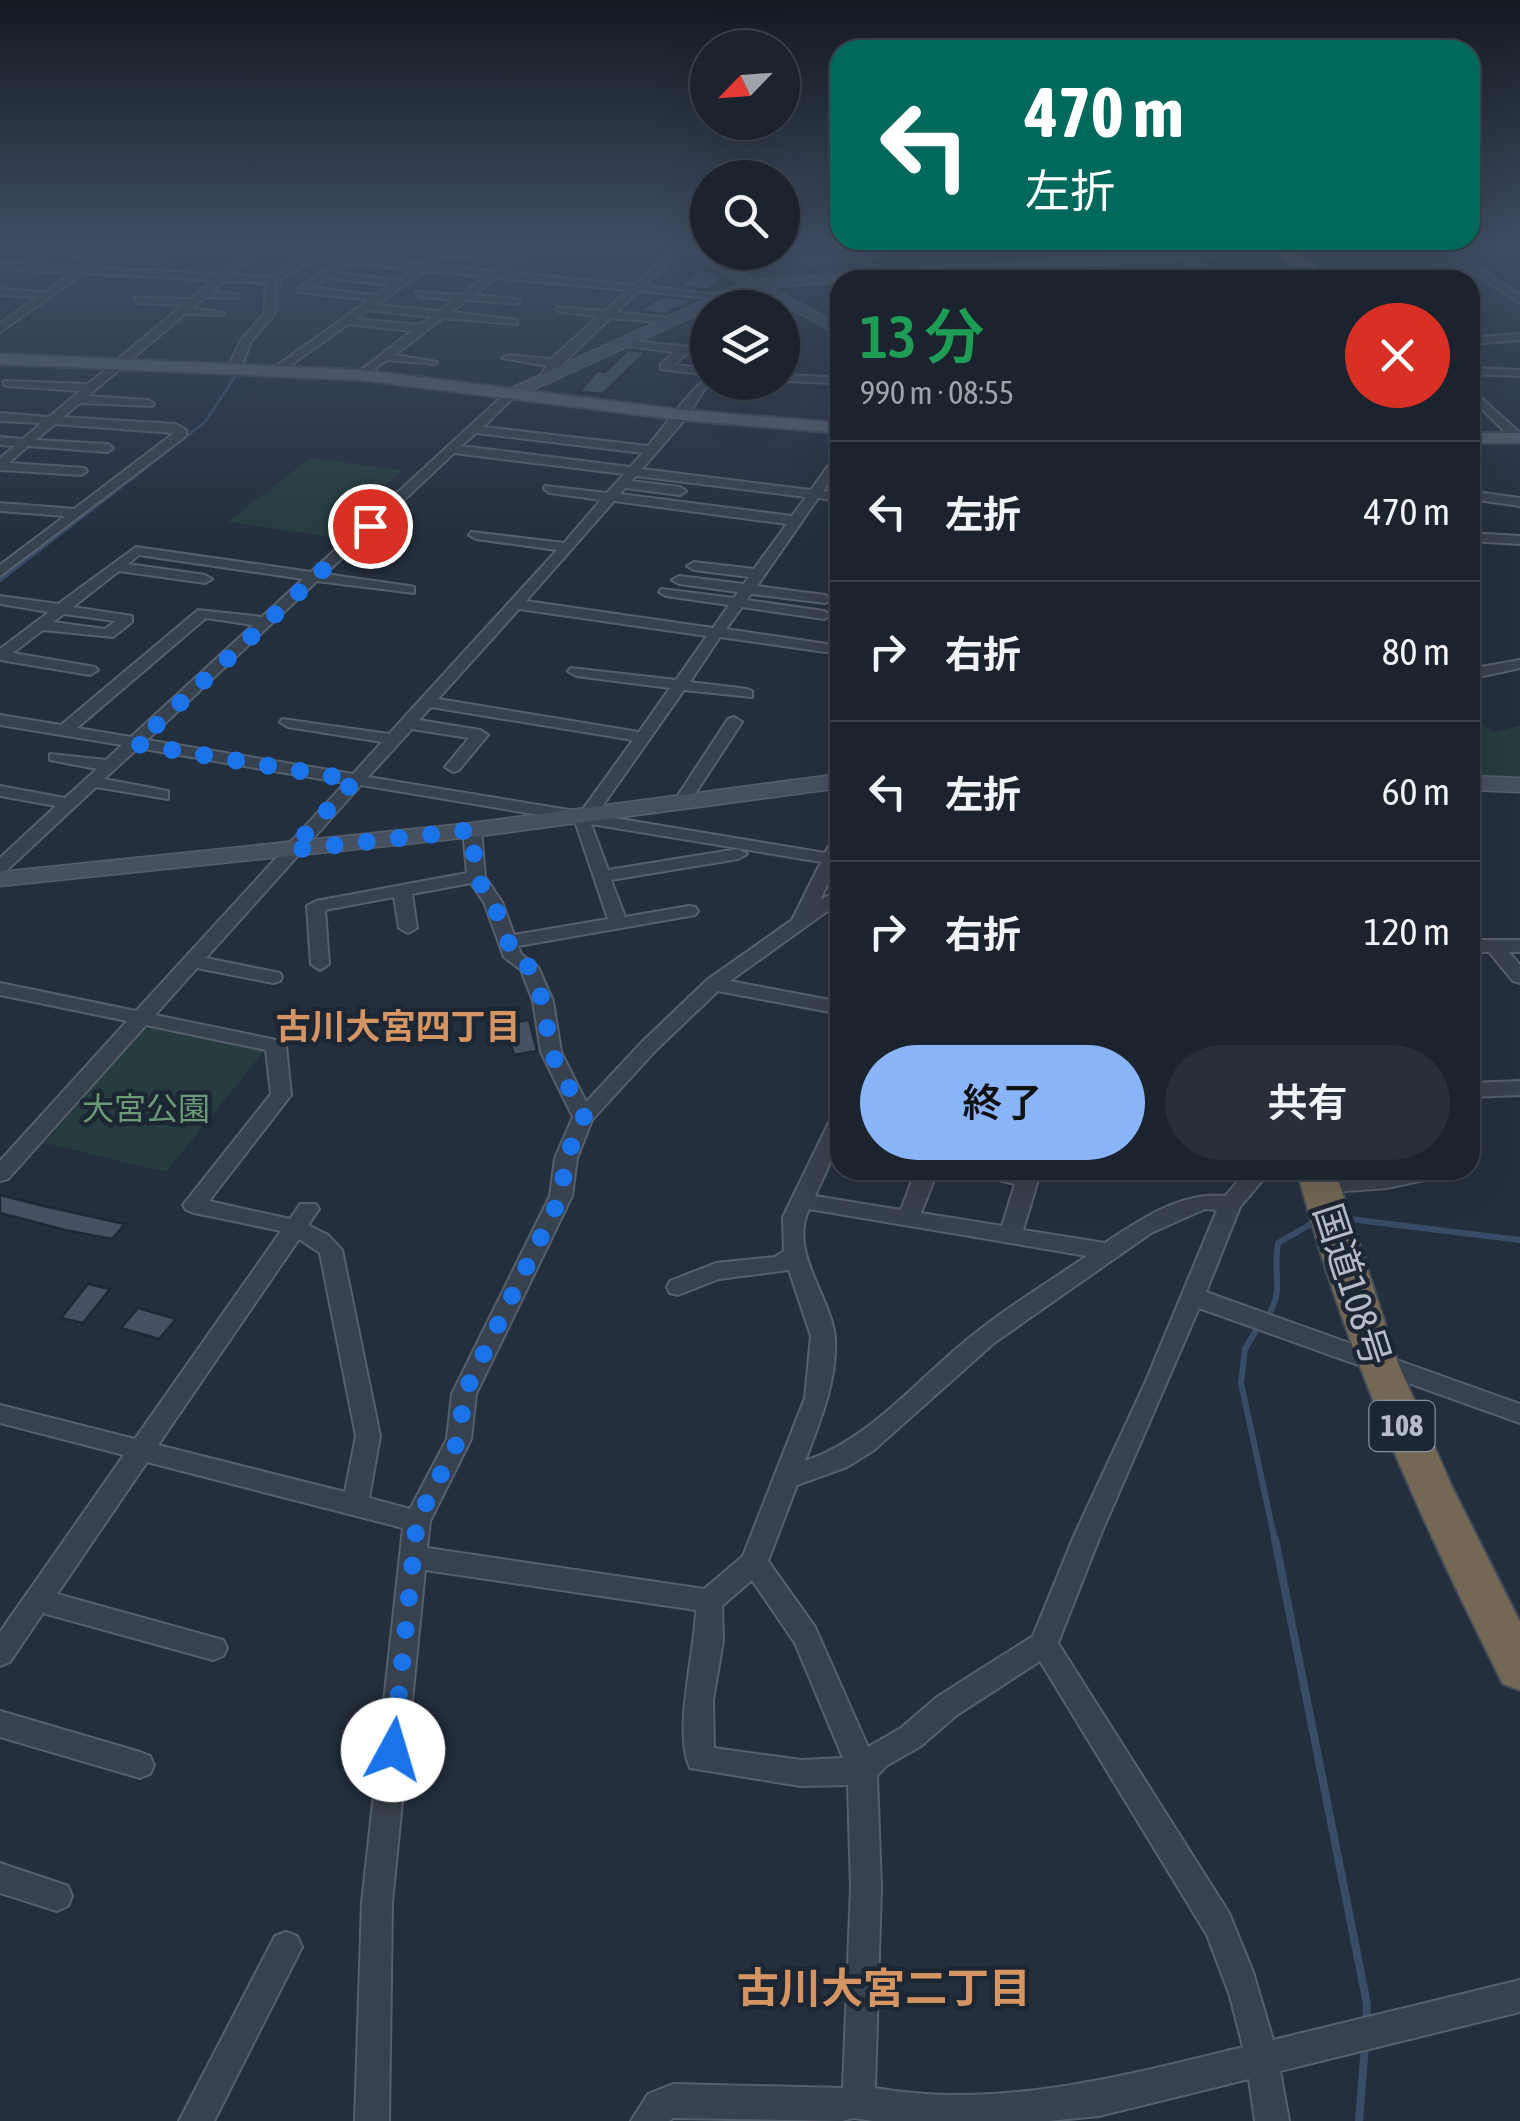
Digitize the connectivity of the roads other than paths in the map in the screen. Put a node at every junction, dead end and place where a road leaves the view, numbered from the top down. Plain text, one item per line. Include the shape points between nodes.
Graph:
1 (143, 343) edge
2 (245, 343) edge
3 (315, 343) edge
4 (405, 343) edge
5 (576, 343) edge
6 (623, 343) joint
7 (682, 350) junction
8 (690, 351) edge
9 (386, 357) junction
10 (508, 358) dead end
11 (0, 359) edge
12 (432, 362) dead end
13 (554, 363) junction
14 (118, 364) junction
15 (234, 368) junction
16 (277, 370) junction
17 (690, 370) edge
18 (1480, 372) edge
19 (1520, 373) edge
20 (361, 375) junction
21 (544, 379) junction
22 (800, 379) edge
23 (830, 381) edge
24 (3, 384) edge
25 (90, 388) junction
26 (511, 394) junction
27 (24, 397) dead end
28 (76, 400) junction
29 (692, 400) edge
30 (1480, 401) edge
31 (148, 404) dead end
32 (682, 415) junction
33 (0, 417) edge
34 (52, 420) junction
35 (830, 427) edge
36 (473, 429) junction
37 (1480, 438) edge
38 (1519, 438) edge
39 (0, 441) edge
40 (25, 443) junction
41 (107, 448) dead end
42 (452, 449) junction
43 (652, 450) junction
44 (3, 460) edge
45 (82, 471) dead end
46 (830, 472) edge
47 (764, 476) dead end
48 (830, 486) edge
49 (819, 488) junction
50 (617, 490) junction
51 (830, 493) edge
52 (549, 496) dead end
53 (1480, 496) edge
54 (1520, 502) edge
55 (0, 508) edge
56 (77, 513) junction
57 (792, 527) junction
58 (476, 535) dead end
59 (1480, 538) edge
60 (1520, 540) edge
61 (567, 547) junction
62 (116, 566) junction
63 (694, 566) dead end
64 (0, 572) edge
65 (760, 574) junction
66 (314, 577) junction
67 (205, 579) dead end
68 (679, 580) dead end
69 (749, 589) junction
70 (409, 590) dead end
71 (666, 592) dead end
72 (0, 600) edge
73 (515, 604) junction
74 (739, 604) junction
75 (61, 609) junction
76 (266, 622) junction
77 (41, 624) junction
78 (718, 633) junction
79 (0, 637) edge
80 (20, 640) junction
81 (830, 649) edge
82 (0, 656) edge
83 (1520, 664) edge
84 (90, 670) dead end
85 (576, 670) dead end
86 (1480, 672) edge
87 (681, 685) junction
88 (747, 694) dead end
89 (426, 702) junction
90 (0, 720) edge
91 (288, 722) dead end
92 (734, 722) dead end
93 (406, 724) junction
94 (64, 731) junction
95 (644, 737) junction
96 (393, 739) junction
97 (136, 744) junction
98 (56, 757) dead end
99 (111, 766) junction
100 (453, 768) dead end
101 (355, 780) junction
102 (93, 782) junction
103 (830, 782) edge
104 (1480, 783) edge
105 (1520, 786) edge
106 (0, 791) edge
107 (162, 794) dead end
108 (70, 804) junction
109 (681, 804) junction
110 (585, 817) junction
111 (472, 830) junction
112 (291, 850) junction
113 (738, 854) dead end
114 (830, 859) edge
115 (830, 861) edge
116 (0, 867) edge
117 (601, 876) junction
118 (476, 877) junction
119 (0, 879) edge
120 (402, 890) junction
121 (830, 901) edge
122 (689, 911) dead end
123 (800, 922) junction
124 (618, 923) junction
125 (408, 928) dead end
126 (508, 942) junction
127 (1520, 946) edge
128 (1480, 947) edge
129 (1495, 948) junction
130 (192, 961) junction
131 (320, 964) dead end
132 (273, 977) dead end
133 (1520, 977) edge
134 (714, 984) junction
135 (0, 989) edge
136 (830, 1006) edge
137 (140, 1018) junction
138 (1520, 1088) edge
139 (1480, 1090) edge
140 (584, 1117) junction
141 (830, 1147) edge
142 (0, 1174) edge
143 (923, 1180) edge
144 (1027, 1180) edge
145 (1251, 1180) edge
146 (1319, 1180) edge
147 (1364, 1180) edge
148 (1392, 1180) edge
149 (804, 1201) junction
150 (1230, 1204) junction
151 (908, 1218) junction
152 (301, 1219) junction
153 (1010, 1235) junction
154 (1110, 1252) junction
155 (795, 1254) junction
156 (684, 1280) dead end
157 (1194, 1296) junction
158 (1374, 1363) junction
159 (0, 1414) edge
160 (1520, 1414) edge
161 (141, 1450) junction
162 (789, 1477) junction
163 (355, 1505) junction
164 (417, 1521) junction
165 (413, 1558) junction
166 (754, 1563) junction
167 (37, 1600) junction
168 (709, 1601) junction
169 (1044, 1644) junction
170 (213, 1648) dead end
171 (0, 1654) edge
172 (1520, 1669) edge
173 (0, 1724) edge
174 (140, 1765) dead end
175 (862, 1771) junction
176 (0, 1878) edge
177 (57, 1896) dead end
178 (286, 1948) dead end
179 (1520, 1996) edge
180 (1263, 2056) junction
181 (854, 2101) junction
182 (196, 2121) edge
183 (372, 2121) edge
184 (648, 2121) edge
185 (1272, 2121) edge

1 - 14 street
2 - 15 street
3 - 16 street
4 - 9 street
5 - 13 street
6 - 7 street
6 - 21 street
7 - 8 street
7 - 17 street via 665,367
9 - 12 street
9 - 20 street
10 - 13 street
11 - 14 main road
13 - 21 street
14 - 15 main road
14 - 25 street
15 - 16 main road
16 - 20 main road
18 - 19 street
20 - 26 main road
21 - 26 street
22 - 23 street
24 - 25 street
25 - 28 street
26 - 32 main road
26 - 36 street
27 - 28 street
28 - 31 street
28 - 34 street
29 - 32 street
30 - 38 street
32 - 35 main road
32 - 43 street
33 - 34 street
34 - 40 street
34 - 56 street via 182,433
36 - 42 street
36 - 43 street
37 - 38 main road
39 - 40 street
40 - 41 street
40 - 44 street
42 - 50 street
42 - 66 street
43 - 50 street
44 - 45 street
46 - 49 street
47 - 49 street
48 - 49 street
49 - 50 street via 716,482 707,494
49 - 51 street
49 - 57 street
50 - 52 street
50 - 57 street
50 - 61 street
53 - 54 street
55 - 56 street
56 - 64 street
57 - 65 street
58 - 61 street
59 - 60 street
61 - 73 street
62 - 66 street via 136,551
62 - 67 street
62 - 75 street
63 - 65 street
65 - 69 street
66 - 70 street
66 - 76 street
68 - 69 street
69 - 74 street
69 - 74 street via 825,607
71 - 74 street
72 - 75 street
73 - 78 street
73 - 89 street
74 - 78 street
75 - 77 street
75 - 77 street via 127,618 108,634
76 - 94 street via 203,612
76 - 97 street
77 - 80 street
78 - 81 street
78 - 87 street
79 - 80 street
80 - 82 street
82 - 84 street
83 - 86 street
85 - 87 street
87 - 88 street
87 - 95 street
89 - 93 street
89 - 95 street
90 - 94 street
91 - 96 street
92 - 109 street
93 - 96 street
93 - 100 street via 480,736
94 - 97 street
95 - 110 street
96 - 101 street
97 - 99 street
97 - 101 street
98 - 99 street
99 - 102 street
101 - 110 street
101 - 112 street
102 - 107 street
102 - 108 street
103 - 109 street
104 - 105 street
106 - 108 street
108 - 116 street
109 - 110 street
110 - 111 street
110 - 114 street
110 - 117 street
111 - 112 street
111 - 118 street
112 - 119 street
112 - 130 street
113 - 117 street
115 - 123 street
117 - 124 street
118 - 120 street
118 - 126 street
120 - 125 street
120 - 131 street via 316,906
121 - 123 street
122 - 124 street
123 - 134 street
124 - 126 street
126 - 140 street via 514,957 529,967 551,1052
127 - 129 street
128 - 129 street
129 - 133 street
130 - 132 street
130 - 137 street
134 - 136 street
134 - 140 street
135 - 137 street
137 - 142 street
137 - 152 street via 276,1046 280,1096 194,1204
138 - 139 street
140 - 164 street via 566,1158 561,1196 464,1394 459,1439
141 - 149 street
143 - 151 street
144 - 153 street
145 - 150 street
146 - 158 highway, 国道108号 / 108
147 - 148 street
149 - 151 street
149 - 155 street via 794,1217
150 - 154 street via 1202,1202 1174,1213
150 - 157 street
151 - 153 street
152 - 161 street
152 - 163 street via 331,1250 368,1436
153 - 154 street
154 - 162 street via 986,1338 865,1443
155 - 156 street via 780,1265
155 - 162 street via 823,1336 816,1398
157 - 158 street
157 - 169 street
158 - 160 street
158 - 172 highway, 国道108号 / 108
159 - 161 street
161 - 163 street
161 - 167 street
162 - 166 street
163 - 164 street
164 - 165 street
165 - 168 street
165 - 183 street via 377,1903
166 - 168 street
166 - 175 street via 825,1673
167 - 170 street
167 - 171 street
168 - 175 street via 700,1759 802,1773
169 - 175 street
169 - 180 street via 1218,1924
173 - 174 street
175 - 181 street via 867,1874 860,2085
176 - 177 street
178 - 182 street
179 - 180 street
180 - 181 street via 1099,2099 995,2110 904,2110
180 - 185 street
181 - 184 street via 674,2101

